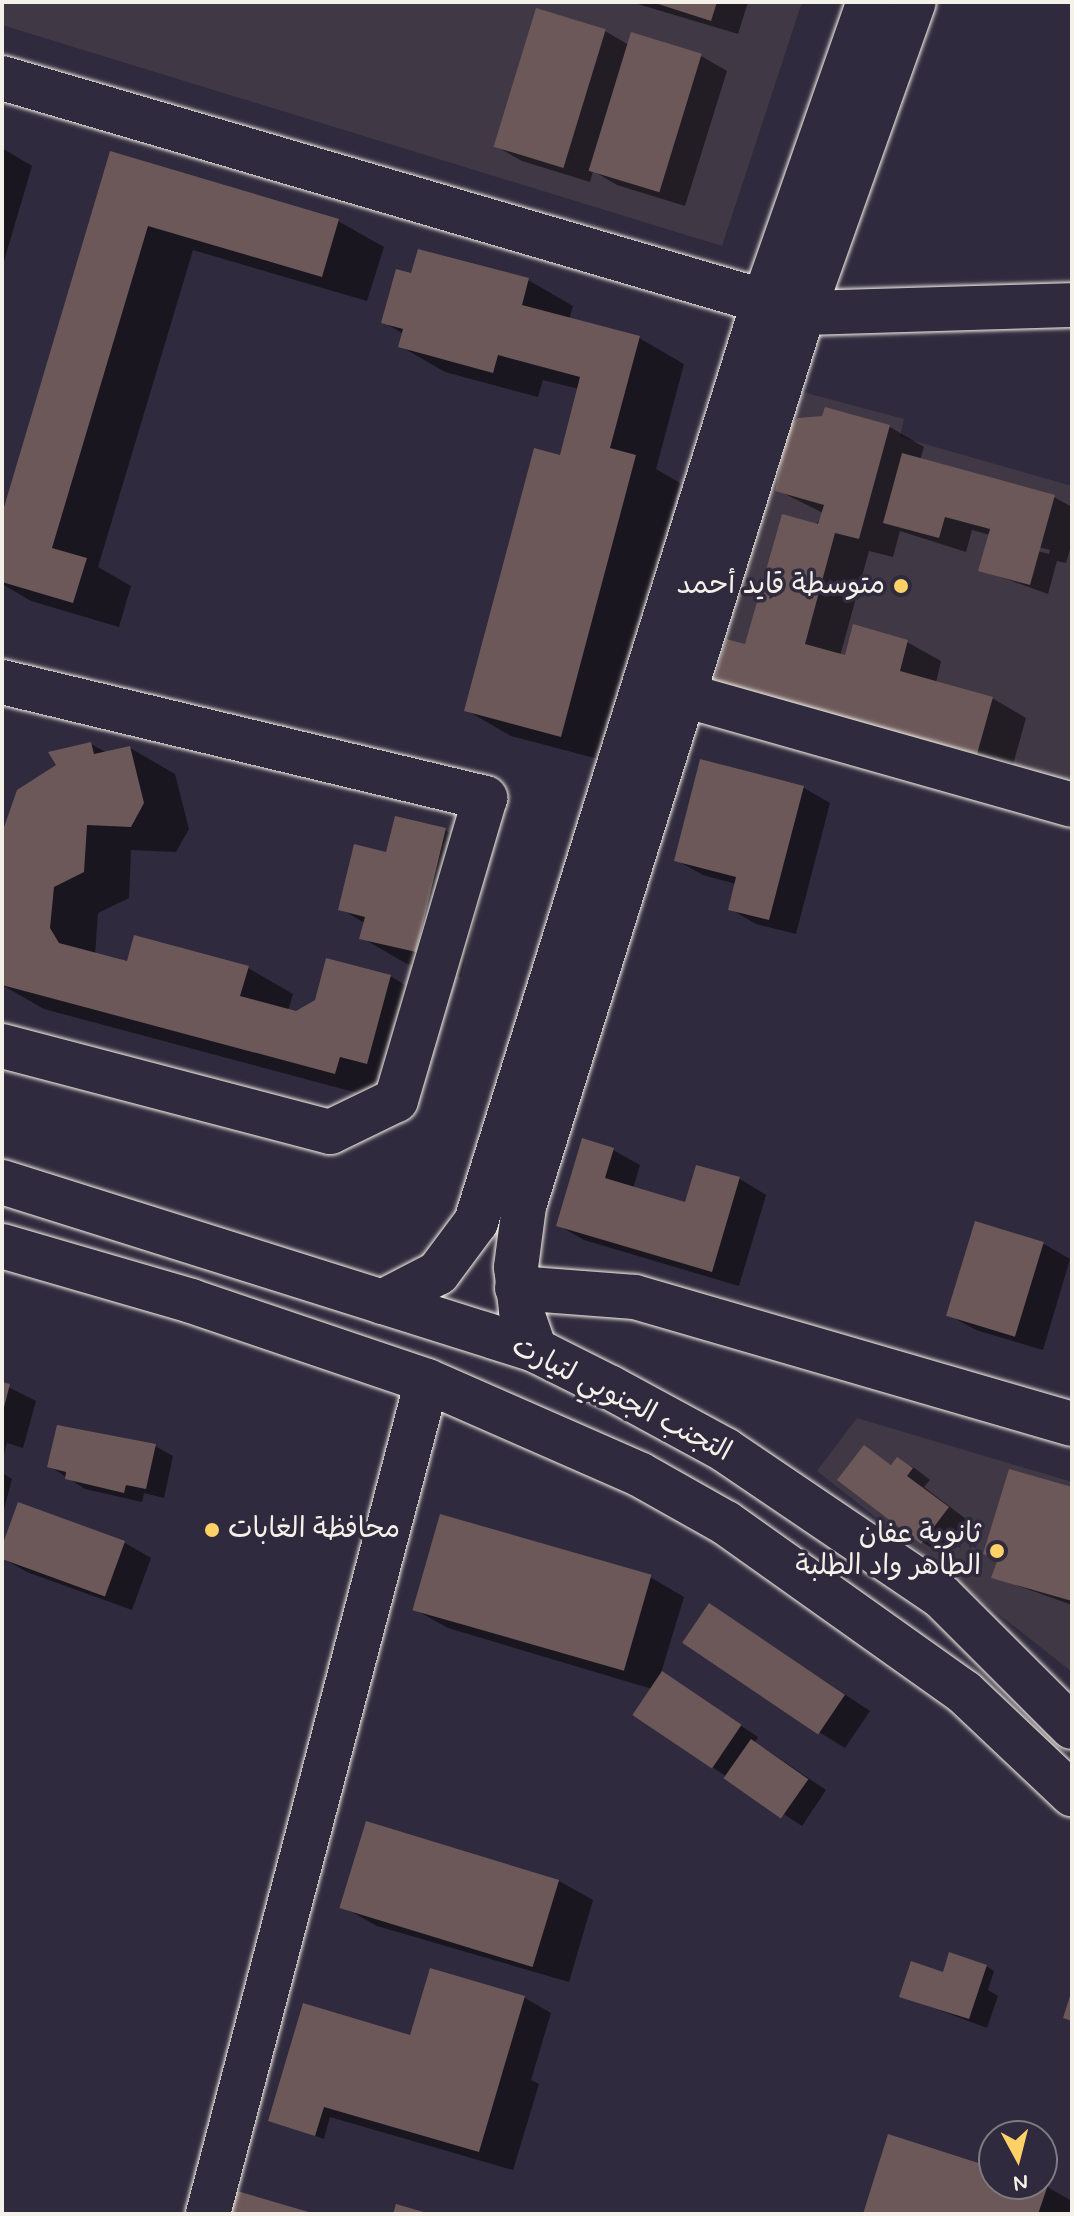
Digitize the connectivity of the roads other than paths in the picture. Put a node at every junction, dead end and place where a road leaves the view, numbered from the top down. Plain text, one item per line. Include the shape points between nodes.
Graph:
1 (869, 2) edge
2 (914, 2) edge
3 (2, 78) edge
4 (1072, 305) edge
5 (783, 307) junction
6 (2, 682) edge
7 (684, 695) junction
8 (1072, 805) edge
9 (2, 1046) edge
10 (2, 1182) edge
11 (2, 1246) edge
12 (517, 1288) junction
13 (382, 1302) junction
14 (535, 1350) junction
15 (427, 1381) junction
16 (1072, 1424) edge
17 (1072, 1727) edge
18 (1072, 1794) edge
19 (208, 2214) edge

1 - 5 main road
2 - 5 main road
3 - 5 main road
4 - 5 main road
5 - 7 main road
5 - 13 main road via 476,1222 438,1273
6 - 9 main road via 485,798 396,1100 330,1132
7 - 8 main road
7 - 12 main road via 524,1206 516,1247
10 - 13 main road, التجنب الجنوبي لتيارت
11 - 15 main road, التجنب الجنوبي لتيارت via 191,1301
12 - 14 main road
12 - 16 main road via 635,1297
13 - 14 main road, التجنب الجنوبي لتيارت
14 - 17 main road, التجنب الجنوبي لتيارت via 725,1450 941,1596
15 - 18 main road, التجنب الجنوبي لتيارت via 639,1474 726,1523 964,1692
15 - 19 main road

